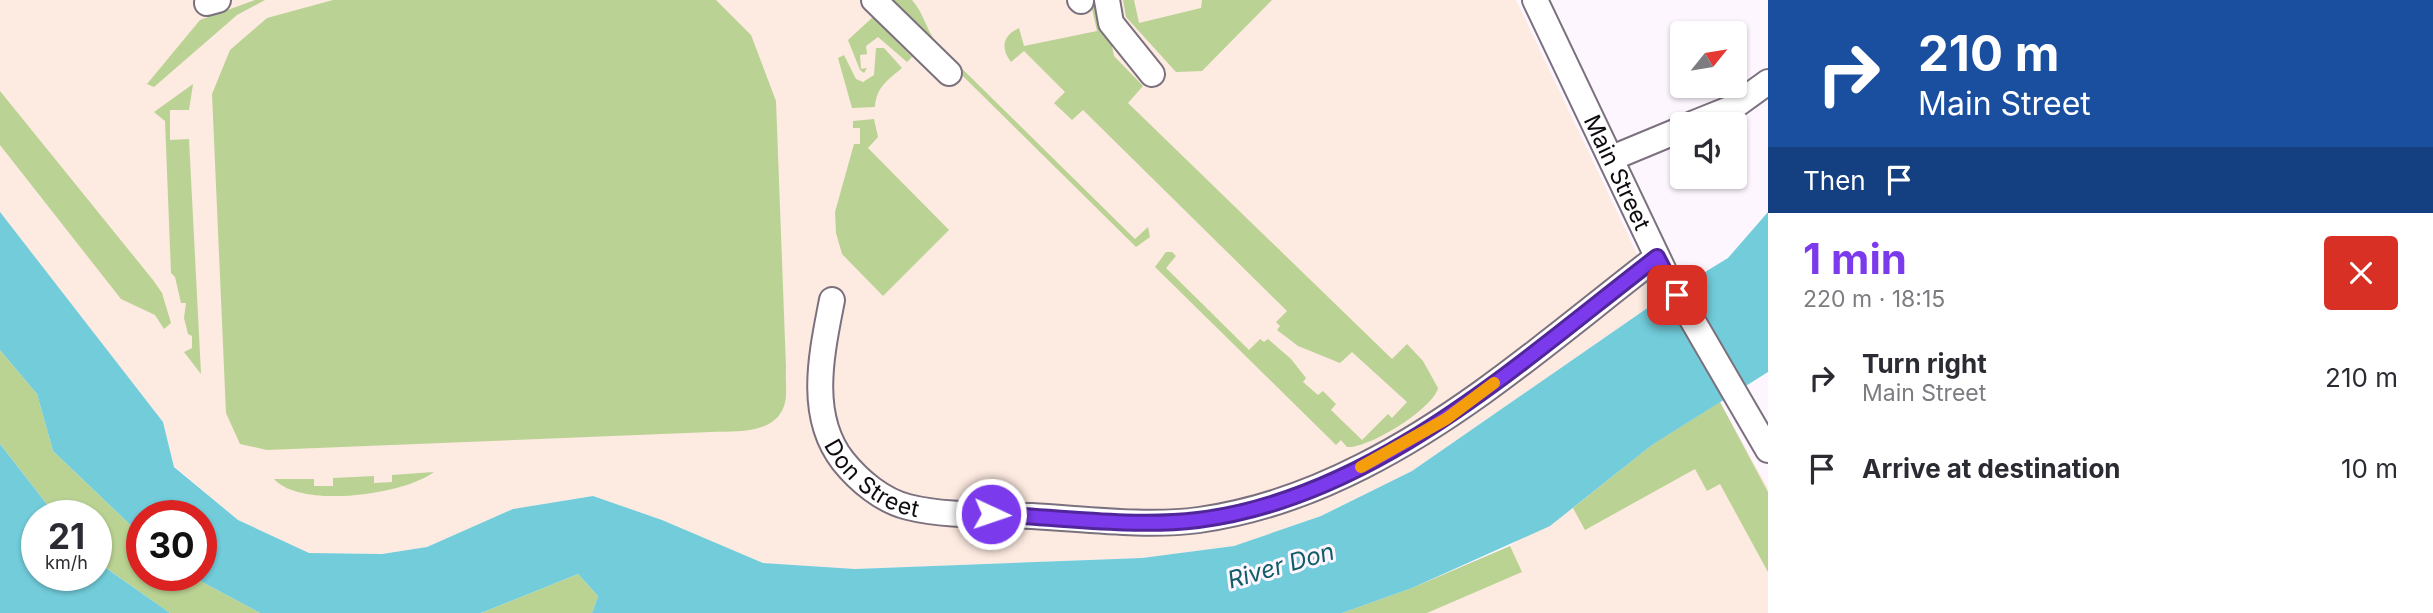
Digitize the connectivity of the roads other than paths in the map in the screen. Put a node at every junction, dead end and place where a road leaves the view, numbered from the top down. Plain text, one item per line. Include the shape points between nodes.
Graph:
1 (874, 0) edge
2 (1107, 0) edge
3 (1535, 0) edge
4 (949, 73) dead end
5 (1152, 74) dead end
6 (1768, 82) edge
7 (1722, 112) edge
8 (1670, 134) edge
9 (1612, 158) junction
10 (1661, 265) junction
11 (832, 300) dead end
12 (1768, 450) edge

1 - 4 street
2 - 5 street via 1111,23
3 - 9 street, Main Street
6 - 7 street
8 - 9 street
9 - 10 street, Main Street
10 - 11 street, Don Street via 1434,426 1362,467 1281,500 1196,520 940,512 906,507 869,488 842,460 825,429 822,351
10 - 12 street, Main Street

